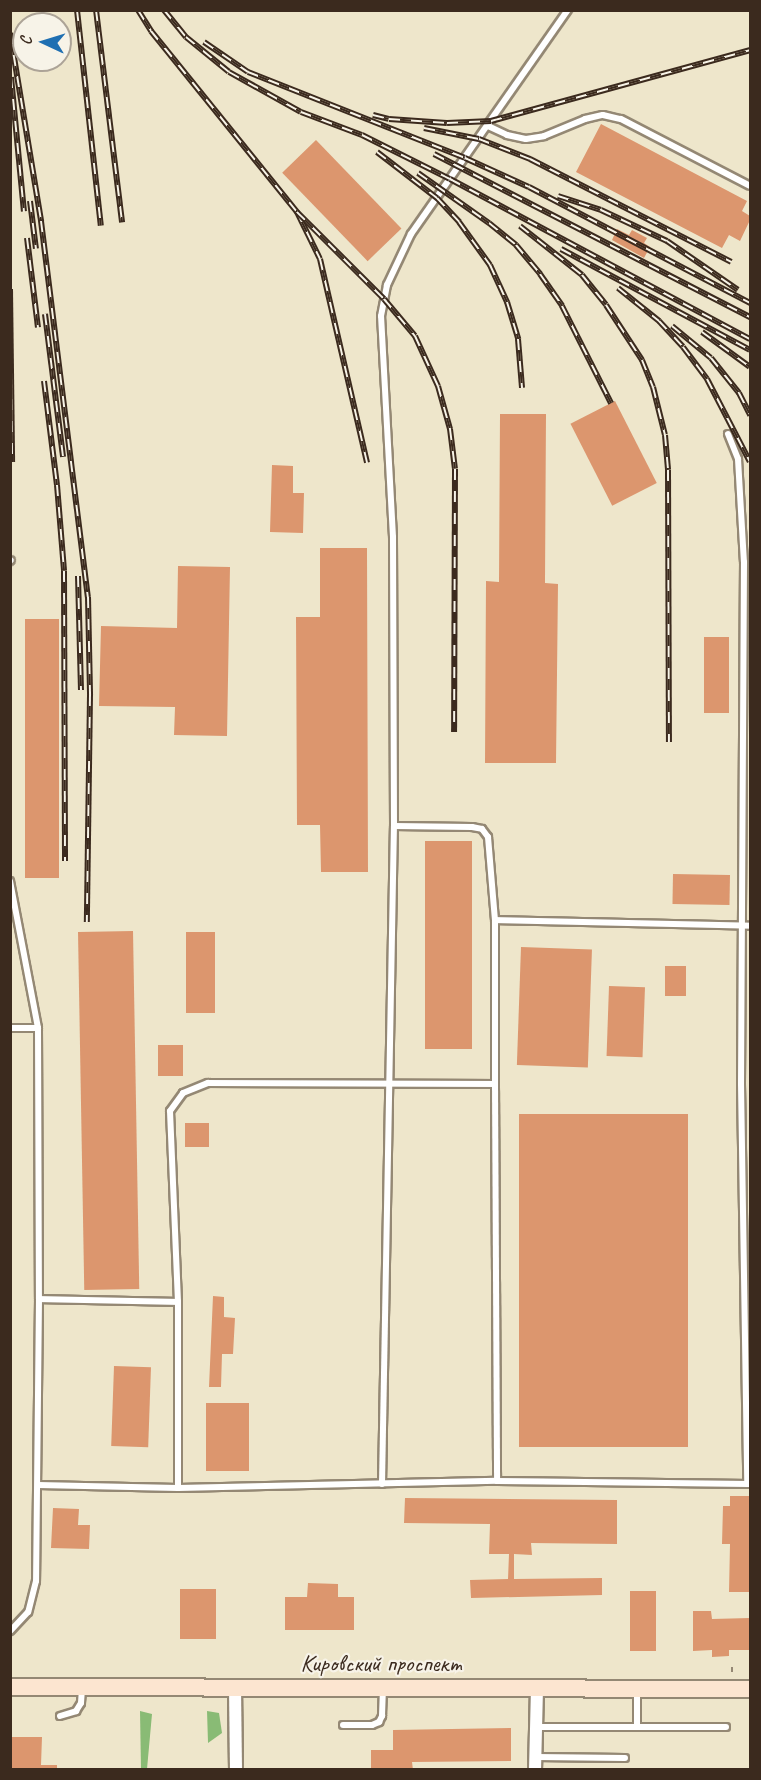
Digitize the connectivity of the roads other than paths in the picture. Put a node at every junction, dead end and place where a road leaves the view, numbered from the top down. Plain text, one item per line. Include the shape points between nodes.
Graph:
1 (568, 10) edge
2 (488, 126) junction
3 (750, 186) edge
4 (728, 434) dead end
5 (747, 562) edge
6 (394, 826) junction
7 (10, 880) edge
8 (495, 920) junction
9 (742, 926) junction
10 (750, 926) edge
11 (10, 1028) edge
12 (38, 1028) junction
13 (390, 1082) junction
14 (495, 1084) junction
15 (747, 1225) edge
16 (39, 1299) junction
17 (178, 1302) junction
18 (497, 1481) junction
19 (382, 1484) junction
20 (749, 1484) edge
21 (38, 1485) junction
22 (178, 1488) junction
23 (10, 1631) edge
24 (10, 1687) edge
25 (82, 1687) junction
26 (235, 1688) junction
27 (383, 1688) junction
28 (537, 1689) junction
29 (637, 1689) junction
30 (750, 1689) edge
31 (60, 1716) dead end
32 (343, 1725) dead end
33 (536, 1727) junction
34 (637, 1727) junction
35 (726, 1727) dead end
36 (625, 1758) dead end
37 (535, 1763) edge
38 (236, 1770) edge

1 - 2 lane
2 - 3 lane via 526,139 603,115 621,119
2 - 6 lane via 411,234 387,285 381,316 393,537
4 - 5 lane via 738,459
5 - 9 lane
6 - 8 lane via 482,829 488,837
6 - 13 lane
7 - 12 lane
8 - 9 lane
8 - 14 lane
9 - 10 lane
9 - 15 lane
11 - 12 lane
12 - 16 lane
13 - 14 lane
13 - 17 lane via 208,1083 183,1092 170,1111
13 - 19 lane
14 - 18 lane
15 - 20 lane
16 - 17 lane
16 - 21 lane
17 - 22 lane
18 - 19 lane
18 - 20 lane
19 - 22 lane
21 - 22 lane
21 - 23 lane via 36,1581 28,1612
24 - 25 main road, Кировский проспект
25 - 26 main road, Кировский проспект
25 - 31 lane via 81,1703 76,1710
26 - 27 main road, Кировский проспект
26 - 38 street
27 - 28 main road, Кировский проспект
27 - 32 lane via 379,1722
28 - 29 main road, Кировский проспект
28 - 33 street
29 - 30 main road, Кировский проспект
29 - 34 lane
33 - 34 lane
33 - 37 street
34 - 35 lane
36 - 37 lane

